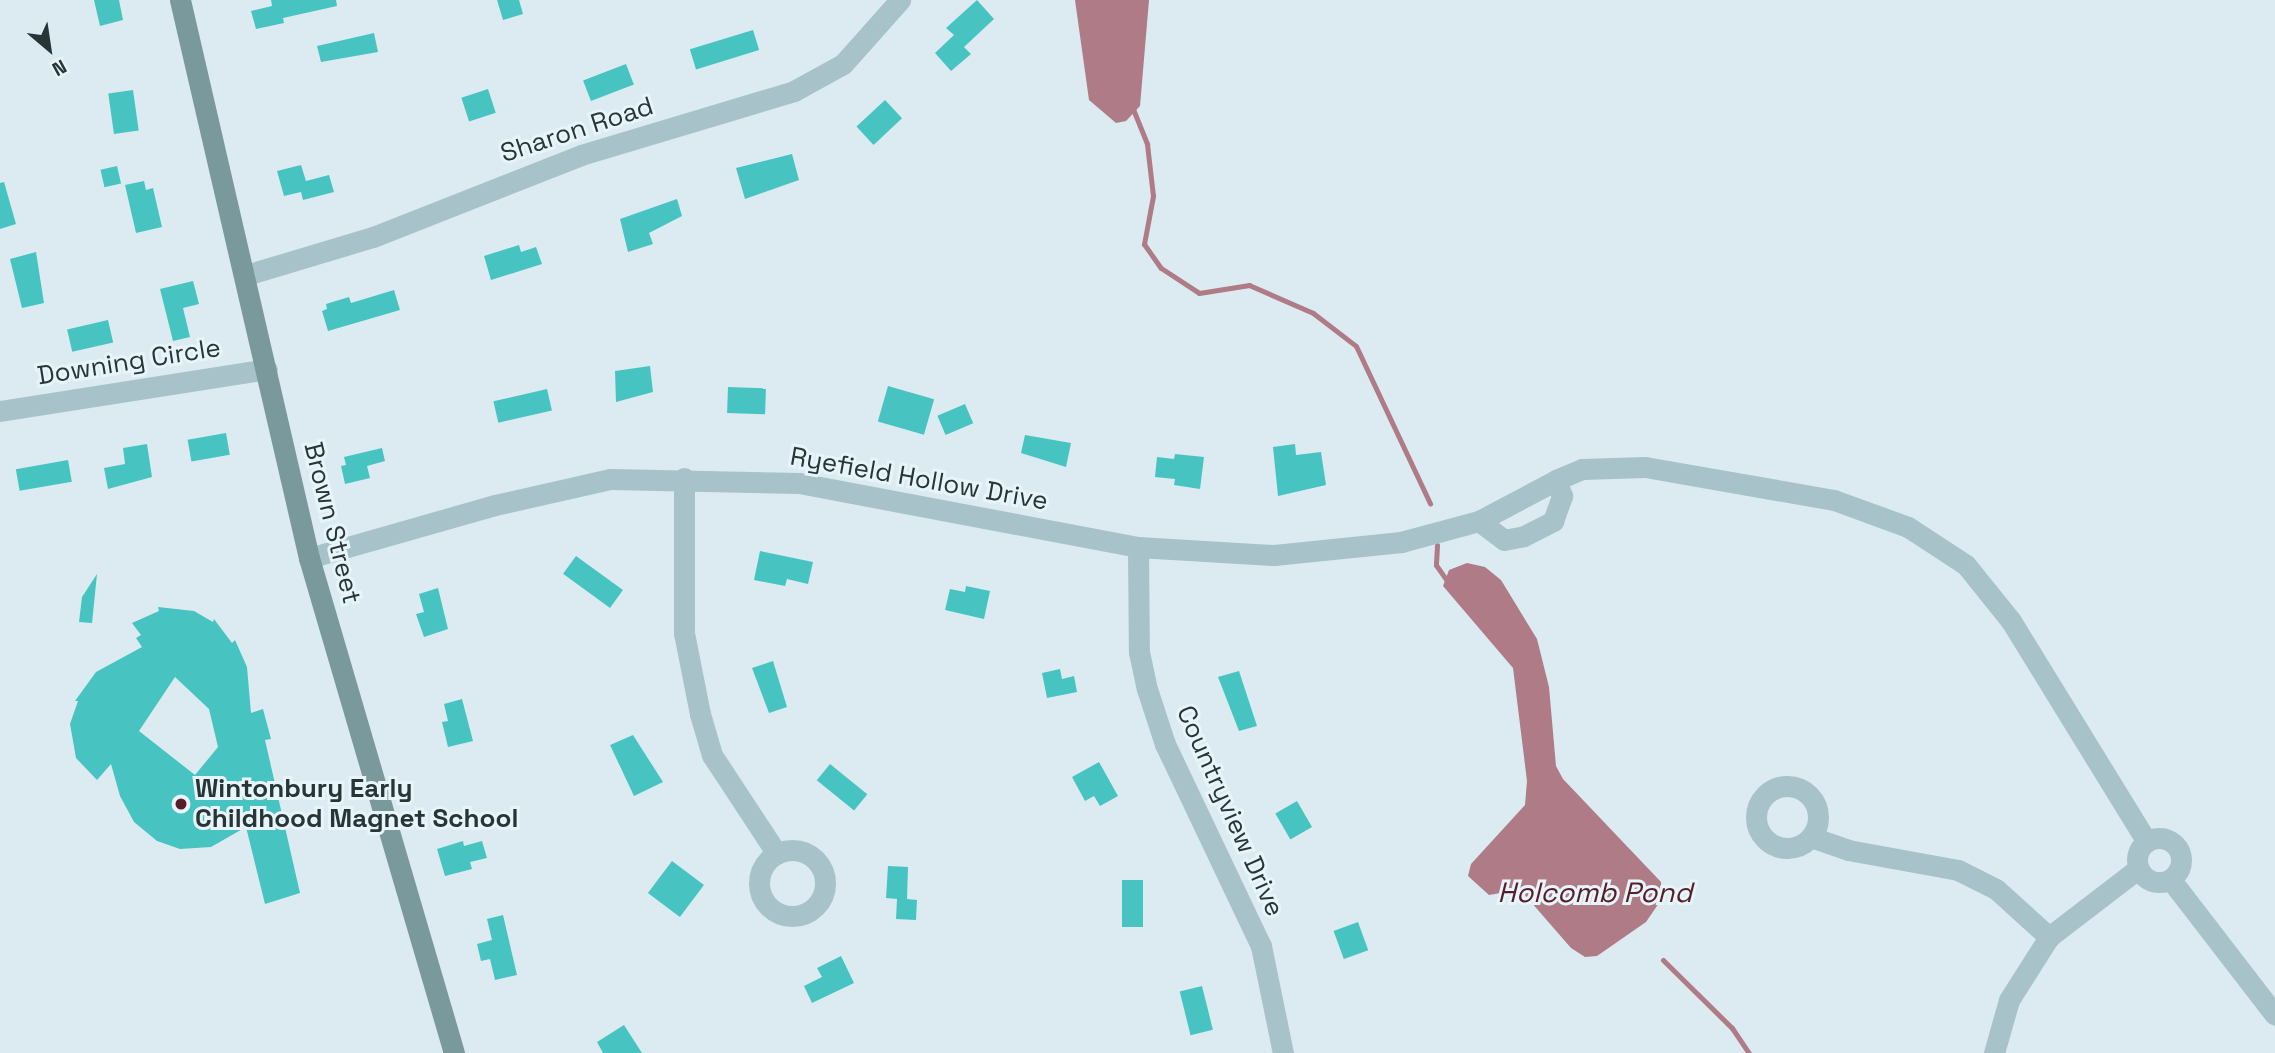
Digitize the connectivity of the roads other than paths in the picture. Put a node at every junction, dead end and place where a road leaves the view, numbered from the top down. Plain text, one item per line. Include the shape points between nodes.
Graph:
1 (180, 0) edge
2 (900, 0) edge
3 (246, 275) junction
4 (267, 369) junction
5 (0, 411) edge
6 (684, 478) junction
7 (1556, 480) junction
8 (1479, 521) junction
9 (1138, 547) junction
10 (309, 558) junction
11 (1811, 837) dead end
12 (2147, 842) junction
13 (777, 854) dead end
14 (2138, 868) junction
15 (2171, 880) junction
16 (2049, 937) junction
17 (2275, 1015) edge
18 (454, 1053) edge
19 (1283, 1053) edge
20 (1994, 1053) edge

1 - 3 street, Brown Street
2 - 3 street, Sharon Road via 843,64 794,90 582,155 373,237
3 - 4 street, Brown Street
4 - 5 street, Downing Circle
4 - 10 street, Brown Street
6 - 9 street, Ryefield Hollow Drive via 799,483
6 - 10 street, Ryefield Hollow Drive via 610,479 550,491
6 - 13 street via 684,634 700,713 712,755
7 - 8 street, Ryefield Hollow Drive
7 - 8 street via 1562,496 1553,521 1524,536 1504,540
7 - 12 street, Ryefield Hollow Drive via 1582,469 1645,467 1834,500 1908,527 1966,565 2011,621
8 - 9 street, Ryefield Hollow Drive via 1401,542 1274,555
9 - 19 street, Countryview Drive via 1139,652 1146,689 1165,744 1261,946
10 - 18 street, Brown Street
11 - 16 street via 1847,850 1958,870 1996,888
12 - 14 street via 2138,854
12 - 15 street via 2167,840 2178,849 2180,863
14 - 15 street via 2154,881
14 - 16 street
15 - 17 street
16 - 20 street via 2024,969 2009,1000

